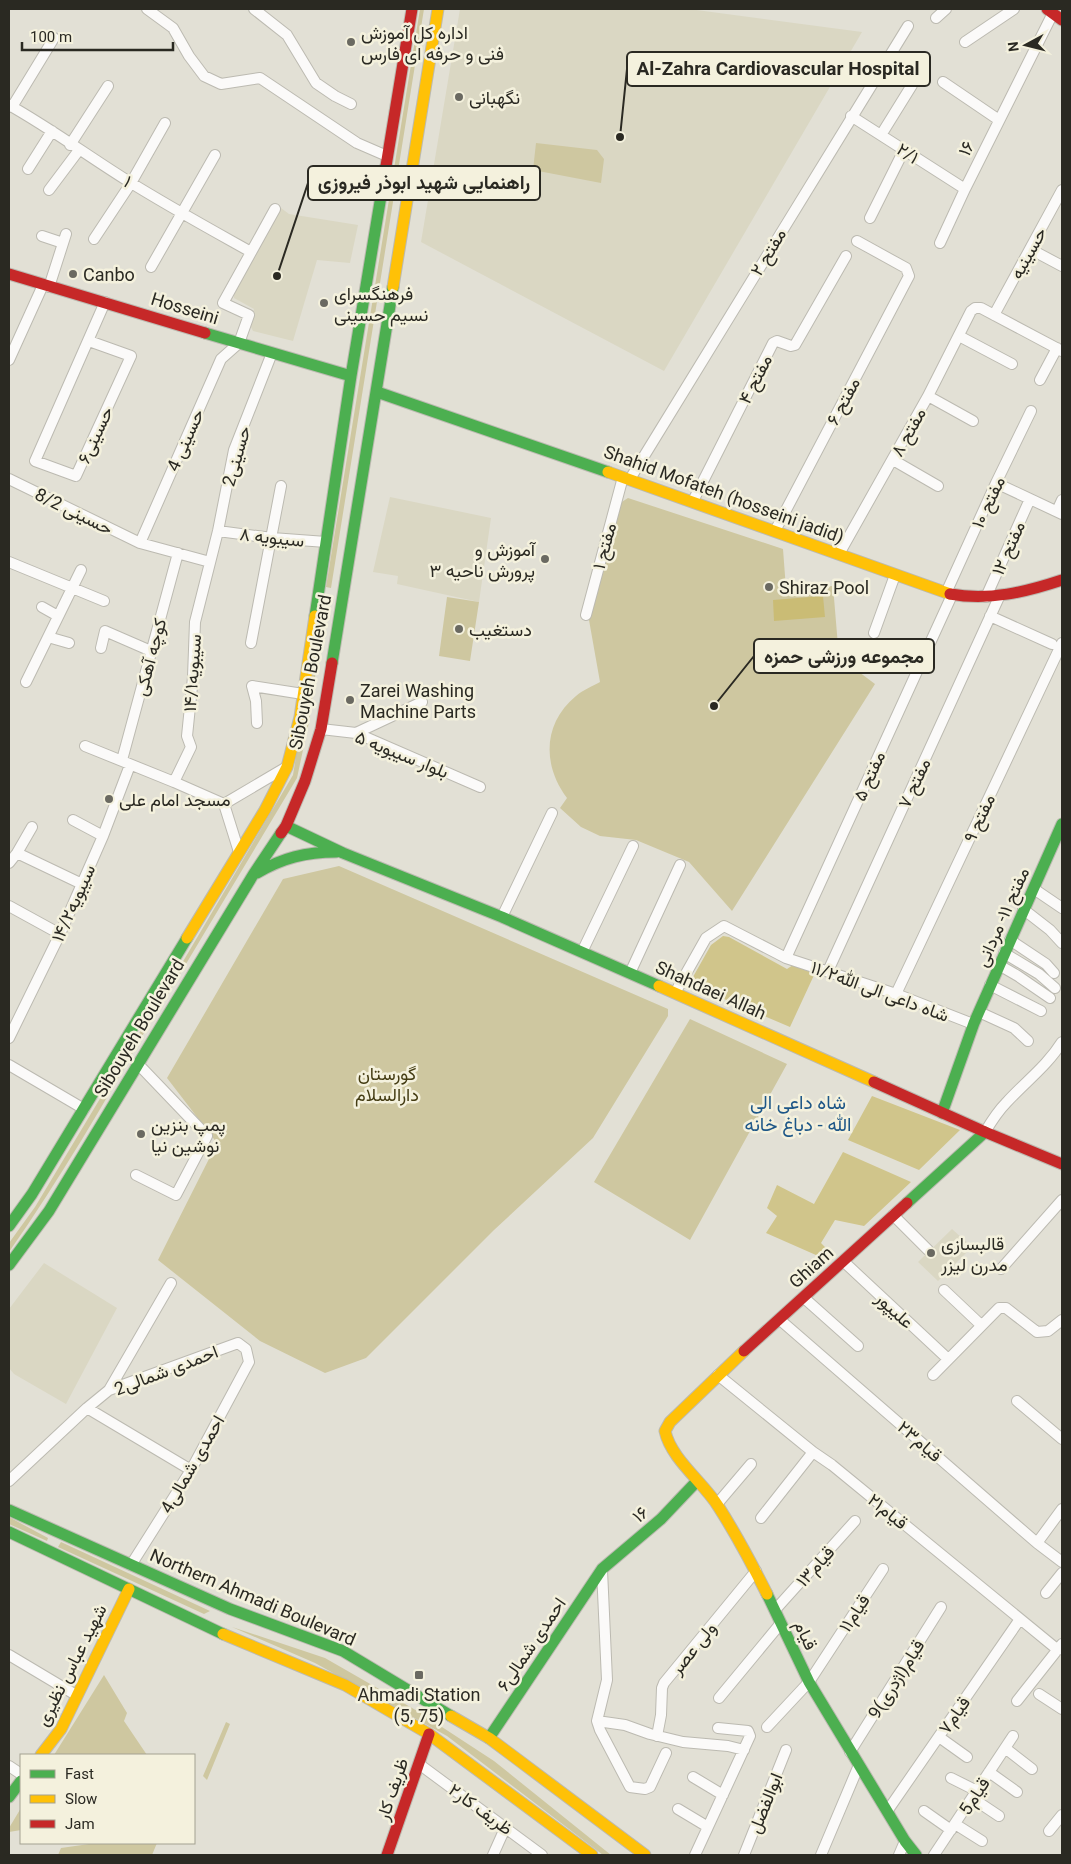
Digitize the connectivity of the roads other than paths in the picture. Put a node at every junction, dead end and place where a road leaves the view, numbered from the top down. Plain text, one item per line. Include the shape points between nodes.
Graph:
1 (147, 9) edge
2 (254, 9) edge
3 (412, 9) edge
4 (438, 9) edge
5 (946, 9) edge
6 (1014, 9) edge
7 (1057, 16) edge
8 (936, 18) dead end
9 (908, 26) dead end
10 (54, 38) dead end
11 (965, 42) dead end
12 (943, 82) dead end
13 (912, 85) dead end
14 (108, 86) dead end
15 (352, 104) dead end
16 (10, 106) edge
17 (851, 116) junction
18 (999, 120) junction
19 (165, 123) dead end
20 (52, 131) junction
21 (881, 135) junction
22 (75, 147) junction
23 (904, 150) junction
24 (215, 155) dead end
25 (387, 156) junction
26 (28, 169) dead end
27 (131, 183) junction
28 (965, 189) junction
29 (49, 190) dead end
30 (1062, 190) edge
31 (275, 209) dead end
32 (182, 213) junction
33 (870, 218) dead end
34 (42, 236) dead end
35 (94, 239) dead end
36 (857, 241) dead end
37 (940, 243) dead end
38 (1030, 249) junction
39 (251, 252) junction
40 (846, 256) dead end
41 (1062, 266) edge
42 (151, 267) dead end
43 (9, 274) edge
44 (46, 286) junction
45 (105, 302) junction
46 (994, 315) junction
47 (959, 336) junction
48 (89, 341) junction
49 (239, 343) junction
50 (1060, 350) edge
51 (272, 353) junction
52 (9, 360) edge
53 (1012, 364) dead end
54 (351, 376) junction
55 (1040, 380) dead end
56 (377, 392) junction
57 (928, 396) junction
58 (1031, 412) dead end
59 (973, 421) dead end
60 (893, 460) junction
61 (626, 478) junction
62 (9, 479) edge
63 (996, 483) junction
64 (281, 486) dead end
65 (938, 486) dead end
66 (1030, 499) junction
67 (1062, 500) edge
68 (693, 501) junction
69 (1059, 513) edge
70 (218, 531) junction
71 (775, 531) junction
72 (272, 538) junction
73 (326, 542) junction
74 (140, 543) junction
75 (178, 553) junction
76 (839, 554) junction
77 (9, 562) edge
78 (210, 562) junction
79 (81, 570) dead end
80 (895, 574) junction
81 (1062, 580) edge
82 (72, 588) junction
83 (320, 588) junction
84 (343, 594) junction
85 (949, 594) junction
86 (1000, 595) junction
87 (986, 597) junction
88 (104, 601) dead end
89 (42, 607) dead end
90 (586, 615) dead end
91 (58, 616) junction
92 (990, 616) junction
93 (315, 623) junction
94 (337, 631) junction
95 (874, 633) dead end
96 (48, 637) junction
97 (69, 643) dead end
98 (251, 643) dead end
99 (1059, 645) edge
100 (101, 648) dead end
101 (151, 651) junction
102 (26, 682) dead end
103 (303, 694) junction
104 (422, 702) dead end
105 (257, 724) dead end
106 (321, 729) junction
107 (356, 733) junction
108 (85, 746) dead end
109 (126, 763) junction
110 (287, 767) junction
111 (174, 782) junction
112 (480, 788) dead end
113 (224, 804) junction
114 (552, 813) dead end
115 (73, 820) dead end
116 (1062, 824) edge
117 (286, 826) junction
118 (32, 827) dead end
119 (103, 836) junction
120 (633, 846) dead end
121 (239, 852) junction
122 (343, 852) junction
123 (17, 853) junction
124 (9, 863) edge
125 (680, 865) dead end
126 (253, 875) junction
127 (82, 884) junction
128 (1034, 889) junction
129 (9, 906) edge
130 (1062, 908) edge
131 (1023, 910) junction
132 (502, 917) junction
133 (60, 934) junction
134 (1010, 940) junction
135 (1062, 942) edge
136 (582, 952) junction
137 (1004, 953) junction
138 (786, 958) junction
139 (999, 966) junction
140 (828, 971) junction
141 (630, 973) junction
142 (1054, 973) dead end
143 (990, 985) junction
144 (1055, 988) dead end
145 (675, 993) junction
146 (896, 994) junction
147 (1050, 998) dead end
148 (157, 1010) junction
149 (1041, 1011) dead end
150 (979, 1012) junction
151 (973, 1024) junction
152 (9, 1038) edge
153 (1028, 1041) dead end
154 (1062, 1042) edge
155 (138, 1064) junction
156 (9, 1065) edge
157 (84, 1109) junction
158 (942, 1113) junction
159 (985, 1132) junction
160 (1062, 1164) edge
161 (136, 1175) dead end
162 (1062, 1200) edge
163 (893, 1215) junction
164 (9, 1226) edge
165 (928, 1250) dead end
166 (843, 1261) junction
167 (9, 1265) edge
168 (1001, 1268) dead end
169 (171, 1283) dead end
170 (944, 1290) dead end
171 (803, 1298) junction
172 (779, 1319) junction
173 (1062, 1320) edge
174 (982, 1325) junction
175 (858, 1346) dead end
176 (948, 1359) junction
177 (249, 1362) joint
178 (718, 1375) junction
179 (933, 1375) dead end
180 (109, 1390) junction
181 (1017, 1401) dead end
182 (87, 1408) junction
183 (1062, 1439) edge
184 (813, 1452) junction
185 (751, 1464) dead end
186 (192, 1470) junction
187 (697, 1480) junction
188 (9, 1481) edge
189 (717, 1504) junction
190 (1062, 1509) edge
191 (9, 1510) edge
192 (761, 1518) dead end
193 (855, 1521) dead end
194 (9, 1532) edge
195 (1037, 1543) junction
196 (1062, 1562) edge
197 (131, 1565) junction
198 (602, 1569) junction
199 (883, 1569) dead end
200 (756, 1571) junction
201 (1062, 1574) edge
202 (129, 1589) junction
203 (1046, 1593) dead end
204 (941, 1607) dead end
205 (775, 1610) junction
206 (1020, 1619) junction
207 (224, 1621) junction
208 (781, 1622) junction
209 (1060, 1647) edge
210 (9, 1655) edge
211 (809, 1682) junction
212 (1040, 1694) dead end
213 (76, 1695) junction
214 (719, 1698) dead end
215 (1017, 1701) dead end
216 (1062, 1709) edge
217 (597, 1722) junction
218 (767, 1727) dead end
219 (718, 1728) dead end
220 (430, 1734) junction
221 (656, 1736) junction
222 (1013, 1736) dead end
223 (939, 1737) junction
224 (489, 1738) junction
225 (1005, 1748) junction
226 (744, 1750) junction
227 (786, 1750) dead end
228 (850, 1752) junction
229 (666, 1753) dead end
230 (42, 1754) edge
231 (967, 1757) dead end
232 (419, 1764) junction
233 (859, 1765) junction
234 (9, 1766) edge
235 (1032, 1769) dead end
236 (989, 1772) junction
237 (20, 1773) edge
238 (693, 1777) dead end
239 (950, 1778) dead end
240 (20, 1782) edge
241 (1017, 1792) dead end
242 (723, 1795) junction
243 (974, 1795) junction
244 (9, 1797) edge
245 (678, 1809) dead end
246 (888, 1810) junction
247 (924, 1811) dead end
248 (1062, 1815) edge
249 (999, 1816) dead end
250 (506, 1826) junction
251 (708, 1827) junction
252 (953, 1827) junction
253 (1049, 1831) dead end
254 (905, 1841) junction
255 (982, 1841) dead end
256 (939, 1854) edge
257 (388, 1855) edge
258 (493, 1855) edge
259 (542, 1855) edge
260 (592, 1855) edge
261 (645, 1855) edge
262 (695, 1855) edge
263 (744, 1855) edge
264 (821, 1855) edge
265 (899, 1855) edge
266 (916, 1855) edge

1 - 25 street via 173,28 204,76 221,84 260,78 358,143
2 - 15 street via 287,35 316,83
3 - 25 main road, Sibouyeh Boulevard
4 - 56 main road, Sibouyeh Boulevard
5 - 8 street
6 - 11 street
7 - 18 street, ۱۶
9 - 17 street, مفتح ۲
10 - 16 street
12 - 18 street
13 - 21 street
14 - 22 street
16 - 20 street, ۱
17 - 21 street, ۲/۱
17 - 61 street, مفتح ۲
18 - 28 street, ۱۶
19 - 27 street
20 - 22 street, ۱
20 - 26 street
21 - 23 street, ۲/۱
22 - 27 street, ۱
22 - 29 street
23 - 28 street, ۲/۱
23 - 33 street
24 - 32 street
25 - 54 main road, Sibouyeh Boulevard
27 - 32 street, ۱
27 - 35 street
28 - 37 street, ۱۶
30 - 38 street, حسینیه
31 - 39 street
32 - 39 street, ۱
32 - 42 street
34 - 44 street via 64,239
36 - 71 street, مفتح ۶ via 906,268 909,276
38 - 41 street
38 - 46 street, حسینیه
39 - 49 street via 223,303 250,315
40 - 68 street, مفتح ۴ via 795,345 773,343
43 - 44 main road, Hosseini
44 - 45 main road, Hosseini
44 - 52 street
45 - 48 street, حسینی۶
45 - 49 main road, Hosseini
46 - 47 street, مفتح ۸ via 975,308
46 - 50 street
47 - 53 street
47 - 57 street, مفتح ۸
48 - 48 street, حسینی۶ via 34,461 76,476 131,356
49 - 51 main road, Hosseini
49 - 74 street, حسینی 4 via 222,359
50 - 55 street
51 - 54 main road, Hosseini
51 - 70 street, حسینی2 via 234,450
54 - 73 main road, Sibouyeh Boulevard
56 - 61 main road, Shahid Mofateh (hosseini jadid)
56 - 84 main road, Sibouyeh Boulevard
57 - 59 street
57 - 60 street, مفتح ۸
58 - 63 street, مفتح ۱۰
60 - 65 street
60 - 76 street, مفتح ۸
61 - 68 main road, Shahid Mofateh (hosseini jadid)
61 - 90 street, مفتح ۱
62 - 74 street, 8/2 حسینی
63 - 66 street
63 - 85 street, مفتح ۱۰
64 - 72 street
66 - 69 street
66 - 87 street, مفتح ۱۲
67 - 69 street
68 - 71 main road, Shahid Mofateh (hosseini jadid)
70 - 72 street, سیبویه ۸
70 - 78 street, حسینی2
71 - 76 main road, Shahid Mofateh (hosseini jadid)
72 - 73 street, سیبویه ۸
72 - 98 street
73 - 83 main road, Sibouyeh Boulevard
74 - 75 street, 8/2 حسینی
75 - 78 street, 8/2 حسینی
75 - 101 street, کوچه آهکی
76 - 80 main road, Shahid Mofateh (hosseini jadid)
77 - 82 street
78 - 111 street, سیبویه۱۴/۱ via 195,622 187,736 191,747
79 - 82 street
80 - 85 main road, Shahid Mofateh (hosseini jadid)
80 - 95 street
81 - 86 main road, Shahid Mofateh (hosseini jadid) via 1036,590
82 - 88 street
82 - 91 street
83 - 84 main road via 324,596 333,599
83 - 93 main road, Sibouyeh Boulevard
84 - 94 main road, Sibouyeh Boulevard
85 - 87 main road, Shahid Mofateh (hosseini jadid)
85 - 138 street, مفتح ۵
86 - 87 main road, Shahid Mofateh (hosseini jadid)
86 - 92 street, مفتح ۷
89 - 91 street
91 - 96 street
92 - 99 street
92 - 140 street, مفتح ۷
93 - 94 main road via 327,618 334,621
93 - 103 main road, Sibouyeh Boulevard
94 - 106 main road, Sibouyeh Boulevard
96 - 97 street
96 - 102 street
99 - 146 street, مفتح ۹
100 - 101 street via 105,631
101 - 109 street, کوچه آهکی
103 - 105 street via 252,686
103 - 110 main road, Sibouyeh Boulevard
104 - 107 street
106 - 107 street, بلوار سیبویه ۵
106 - 117 main road, Sibouyeh Boulevard via 305,781
107 - 112 street, بلوار سیبویه ۵
108 - 109 street
109 - 111 street
109 - 119 street, سیبویه۱۴/۲
110 - 113 street
110 - 121 main road, Sibouyeh Boulevard
111 - 113 street
113 - 121 street
114 - 132 street
115 - 119 street
116 - 128 main road, مفتح ۱۱- مردانی
117 - 122 main road, Shahdaei Allah
117 - 126 main road, Sibouyeh Boulevard
118 - 123 street
119 - 127 street, سیبویه۱۴/۲
120 - 136 street
121 - 148 main road, Sibouyeh Boulevard
122 - 126 main road, Shahdaei Allah via 293,855
122 - 132 main road, Shahdaei Allah
123 - 124 street
123 - 127 street
125 - 141 street
126 - 148 main road, Sibouyeh Boulevard
127 - 133 street, سیبویه۱۴/۲
128 - 130 street
128 - 131 main road, مفتح ۱۱- مردانی
129 - 133 street
131 - 134 main road, مفتح ۱۱- مردانی
131 - 135 street
132 - 136 main road, Shahdaei Allah
133 - 152 street, سیبویه۱۴/۲
134 - 137 main road, مفتح ۱۱- مردانی
134 - 142 street
136 - 141 main road, Shahdaei Allah
137 - 139 main road, مفتح ۱۱- مردانی
137 - 144 street via 1040,974
138 - 140 street, ۱۱/۲شاه داعی الی الله
138 - 145 street, ۱۱/۲شاه داعی الی الله via 724,926 706,938
139 - 143 main road, مفتح ۱۱- مردانی
139 - 147 street
140 - 146 street, ۱۱/۲شاه داعی الی الله
141 - 145 main road, Shahdaei Allah
143 - 149 street
143 - 150 main road, مفتح ۱۱- مردانی
145 - 158 main road, Shahdaei Allah
146 - 151 street, ۱۱/۲شاه داعی الی الله
148 - 155 main road, Sibouyeh Boulevard
148 - 157 main road, Sibouyeh Boulevard
150 - 151 main road, مفتح ۱۱- مردانی
150 - 153 street via 1014,1028
151 - 158 main road, مفتح ۱۱- مردانی
154 - 159 street via 1053,1056 1004,1104
155 - 161 street via 207,1136 176,1195
155 - 167 main road, Sibouyeh Boulevard via 49,1211
156 - 157 street
157 - 164 main road, Sibouyeh Boulevard
158 - 159 main road, Shahdaei Allah
159 - 160 main road, Shahdaei Allah
159 - 163 main road, Ghiam
162 - 168 street
163 - 165 street
163 - 166 main road, Ghiam
166 - 171 main road, Ghiam
166 - 176 street, علیپور
169 - 180 street
170 - 174 street
171 - 172 main road, Ghiam
171 - 175 street
172 - 178 main road, Ghiam
172 - 195 street, قیام۲۳
173 - 174 street via 1048,1330 1037,1332 1006,1308 999,1308
174 - 176 street
176 - 179 street
177 - 180 street, 2احمدی شمالی via 246,1349 238,1343
177 - 186 street, 4احمدی شمالی
178 - 184 street, قیام۲۱
178 - 187 main road, Ghiam via 670,1422 665,1432 667,1441
180 - 182 street, 2احمدی شمالی
181 - 183 street
182 - 186 street
182 - 188 street, 2احمدی شمالی
184 - 192 street
184 - 206 street, قیام۲۱
185 - 189 street
186 - 197 street, 4احمدی شمالی
187 - 189 main road, قیام
187 - 198 main road, ۱۶ via 661,1519
189 - 200 main road, قیام
190 - 195 street
191 - 197 main road, Northern Ahmadi Boulevard
193 - 205 street, قیام۱۳
194 - 202 main road, Northern Ahmadi Boulevard
195 - 196 street, قیام۲۳
197 - 207 main road, Northern Ahmadi Boulevard
198 - 217 street via 607,1680
198 - 224 main road, احمدی شمالی۶
199 - 211 street, قیام۱۱
200 - 205 main road, قیام
200 - 221 street, ولی عصر via 664,1683
201 - 203 street
202 - 207 main road, Northern Ahmadi Boulevard
202 - 213 main road, شهید عباس نظیری
204 - 228 street, قیام(اژدری)9
205 - 208 main road, قیام
206 - 209 street, قیام۲۱
206 - 223 street, قیام۷
207 - 220 main road, Northern Ahmadi Boulevard
207 - 224 main road, Northern Ahmadi Boulevard via 343,1651
208 - 211 main road, قیام
208 - 214 street
209 - 215 street
210 - 213 street
211 - 218 street, قیام۱۱
211 - 228 main road, قیام
212 - 216 street
213 - 230 main road, شهید عباس نظیری via 61,1729
217 - 221 street via 625,1725
217 - 229 street via 628,1785 633,1788 648,1788
219 - 226 street via 748,1731 750,1736
220 - 232 main road, ظریف کار
220 - 260 main road, Northern Ahmadi Boulevard
221 - 226 street
222 - 225 street, قیام5
223 - 231 street
223 - 246 street, قیام۷
224 - 261 main road, Northern Ahmadi Boulevard
225 - 235 street
225 - 236 street, قیام5
226 - 242 street
227 - 263 street, ابوالفضل
228 - 233 main road, قیام
232 - 250 street, ۲ظریف کار
232 - 257 main road, ظریف کار
233 - 246 main road, قیام
233 - 264 street
234 - 237 street
236 - 241 street
236 - 243 street, قیام5
238 - 242 street
239 - 243 street
240 - 244 main road
242 - 251 street
243 - 249 street
243 - 252 street, قیام5
245 - 251 street
246 - 254 main road, قیام
247 - 252 street
248 - 253 street
250 - 258 street
250 - 259 street, ۲ظریف کار
251 - 262 street
252 - 255 street
252 - 256 street, قیام5
254 - 265 street
254 - 266 main road, قیام

